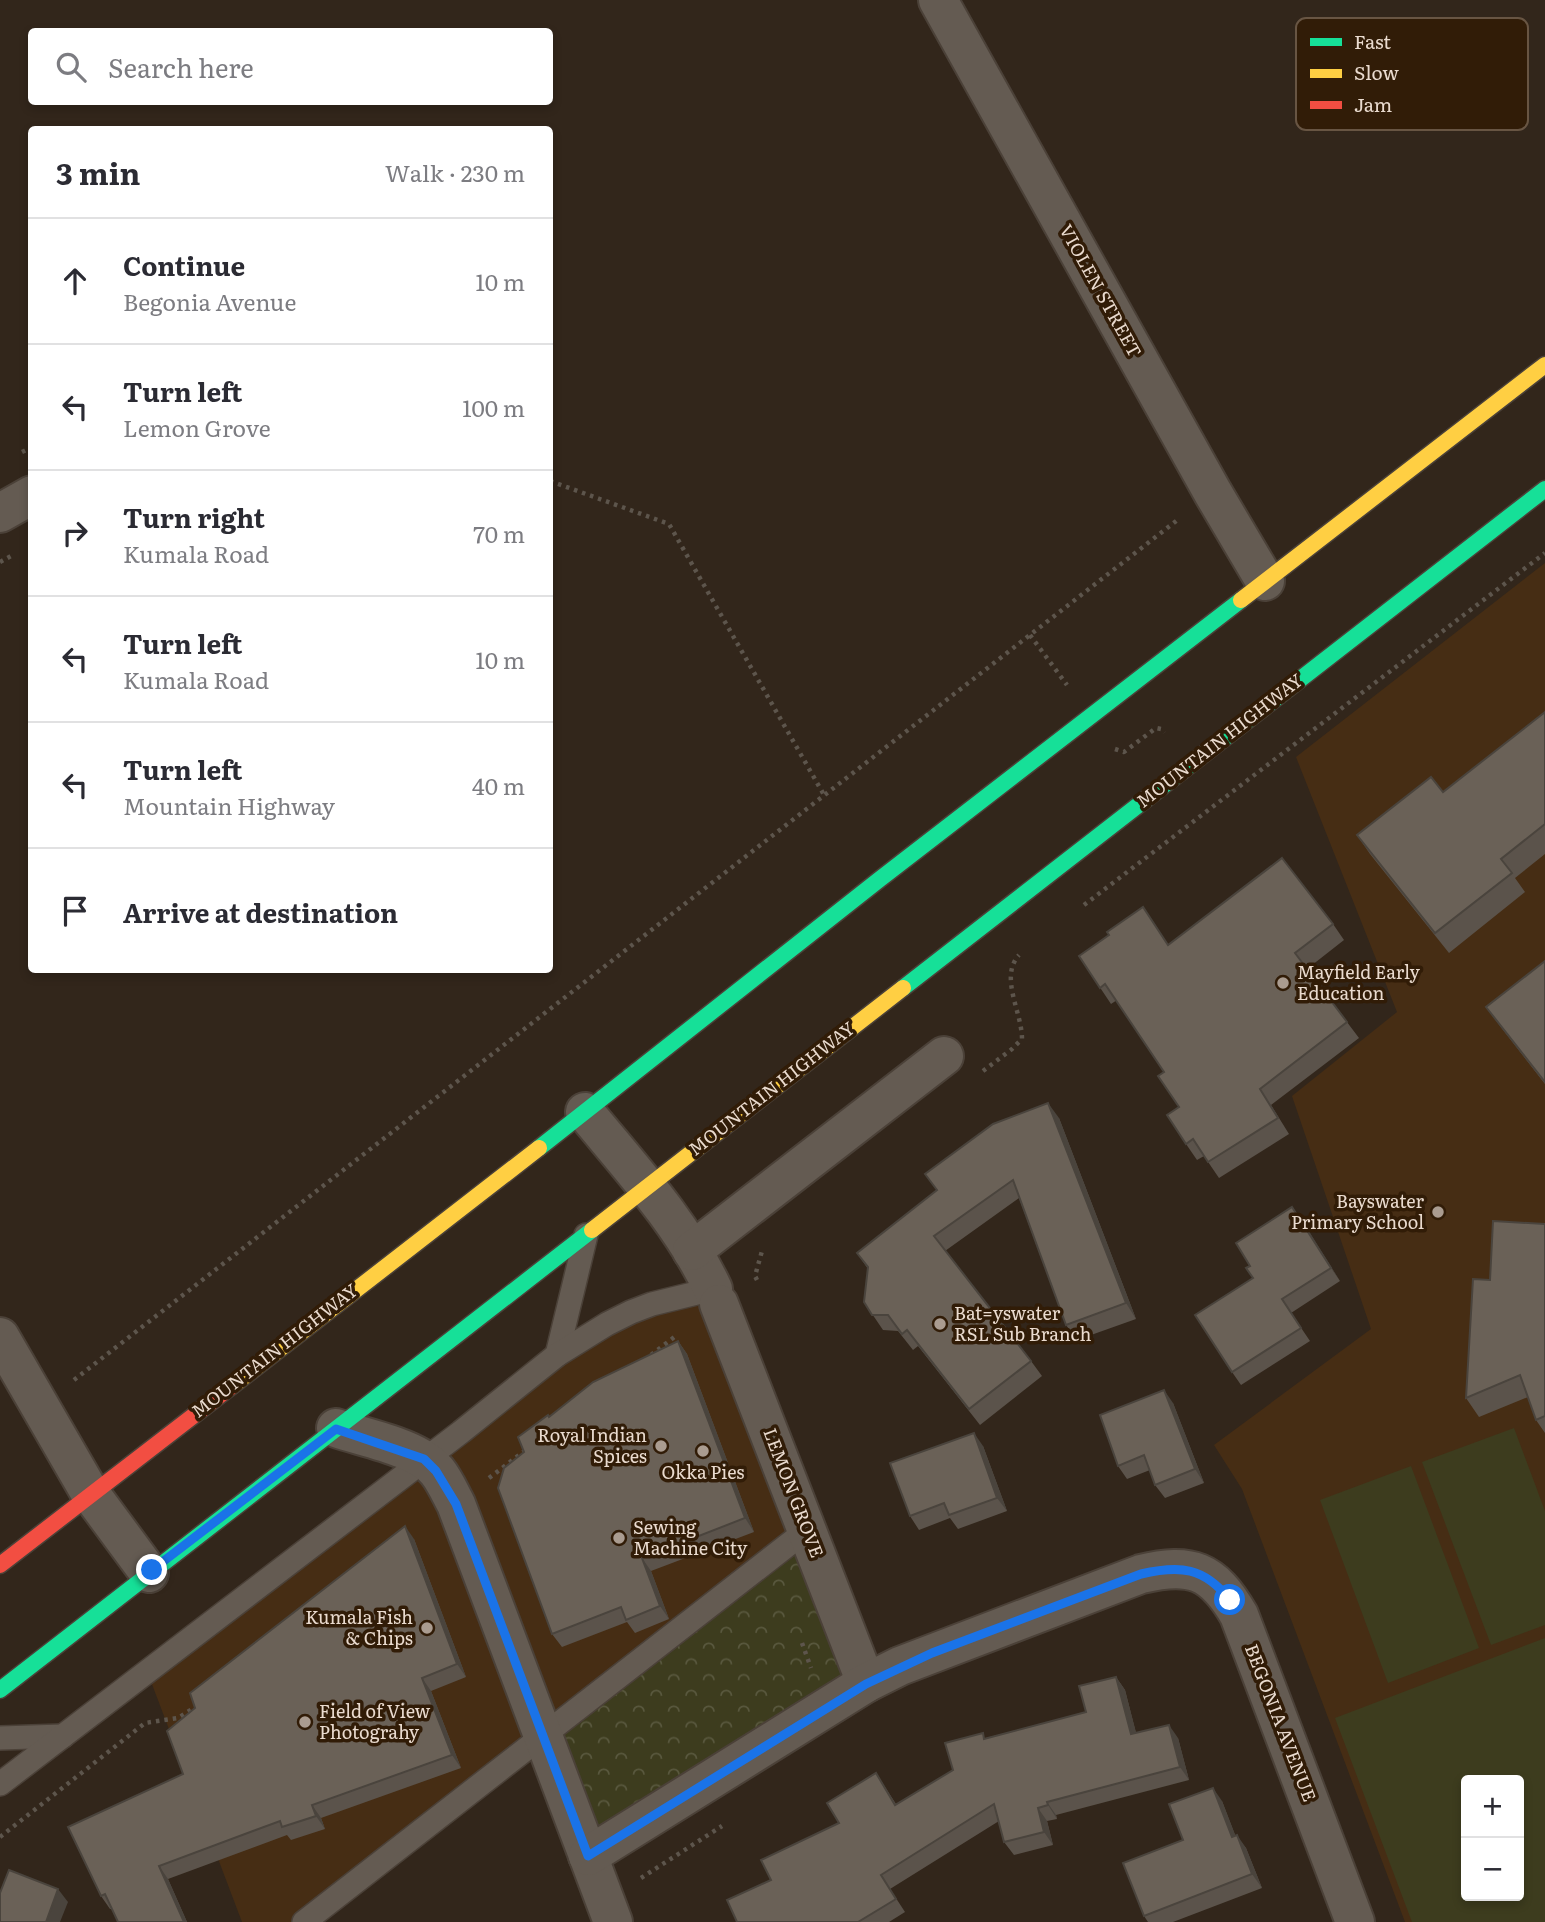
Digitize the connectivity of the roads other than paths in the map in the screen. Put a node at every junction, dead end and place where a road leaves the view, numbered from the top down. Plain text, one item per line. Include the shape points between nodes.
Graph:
1 (938, 0) edge
2 (1545, 365) edge
3 (1545, 489) edge
4 (28, 497) edge
5 (0, 513) edge
6 (1265, 581) junction
7 (944, 1056) dead end
8 (585, 1112) junction
9 (646, 1186) junction
10 (586, 1235) junction
11 (692, 1251) junction
12 (716, 1297) junction
13 (0, 1338) edge
14 (557, 1355) junction
15 (336, 1429) junction
16 (424, 1459) junction
17 (90, 1493) junction
18 (807, 1530) junction
19 (0, 1565) edge
20 (149, 1573) junction
21 (866, 1684) junction
22 (0, 1690) edge
23 (63, 1736) junction
24 (542, 1737) junction
25 (0, 1738) edge
26 (0, 1784) edge
27 (588, 1856) junction
28 (304, 1922) edge
29 (613, 1922) edge
30 (1355, 1922) edge

1 - 6 street, VIOLEN STREET
2 - 6 main road, MOUNTAIN HIGHWAY
3 - 9 main road, MOUNTAIN HIGHWAY
4 - 5 street
6 - 8 main road, MOUNTAIN HIGHWAY
7 - 11 street
8 - 9 street, LEMON GROVE
8 - 17 main road, MOUNTAIN HIGHWAY
9 - 10 main road, MOUNTAIN HIGHWAY
9 - 11 street, LEMON GROVE
10 - 14 lane
10 - 15 main road, MOUNTAIN HIGHWAY
11 - 12 street, LEMON GROVE
12 - 14 lane via 652,1304 607,1324
12 - 18 street, LEMON GROVE
13 - 17 street
14 - 16 lane
15 - 16 street
15 - 20 main road, MOUNTAIN HIGHWAY
16 - 23 lane
16 - 24 street via 456,1504
17 - 19 main road, MOUNTAIN HIGHWAY
17 - 20 street
18 - 21 street, LEMON GROVE
18 - 24 lane
20 - 22 main road, MOUNTAIN HIGHWAY
21 - 27 street
21 - 30 street, BEGONIA AVENUE via 932,1653 1141,1574 1182,1568 1211,1579 1239,1615
23 - 25 lane
23 - 26 lane
24 - 27 street
24 - 28 lane
27 - 29 street

